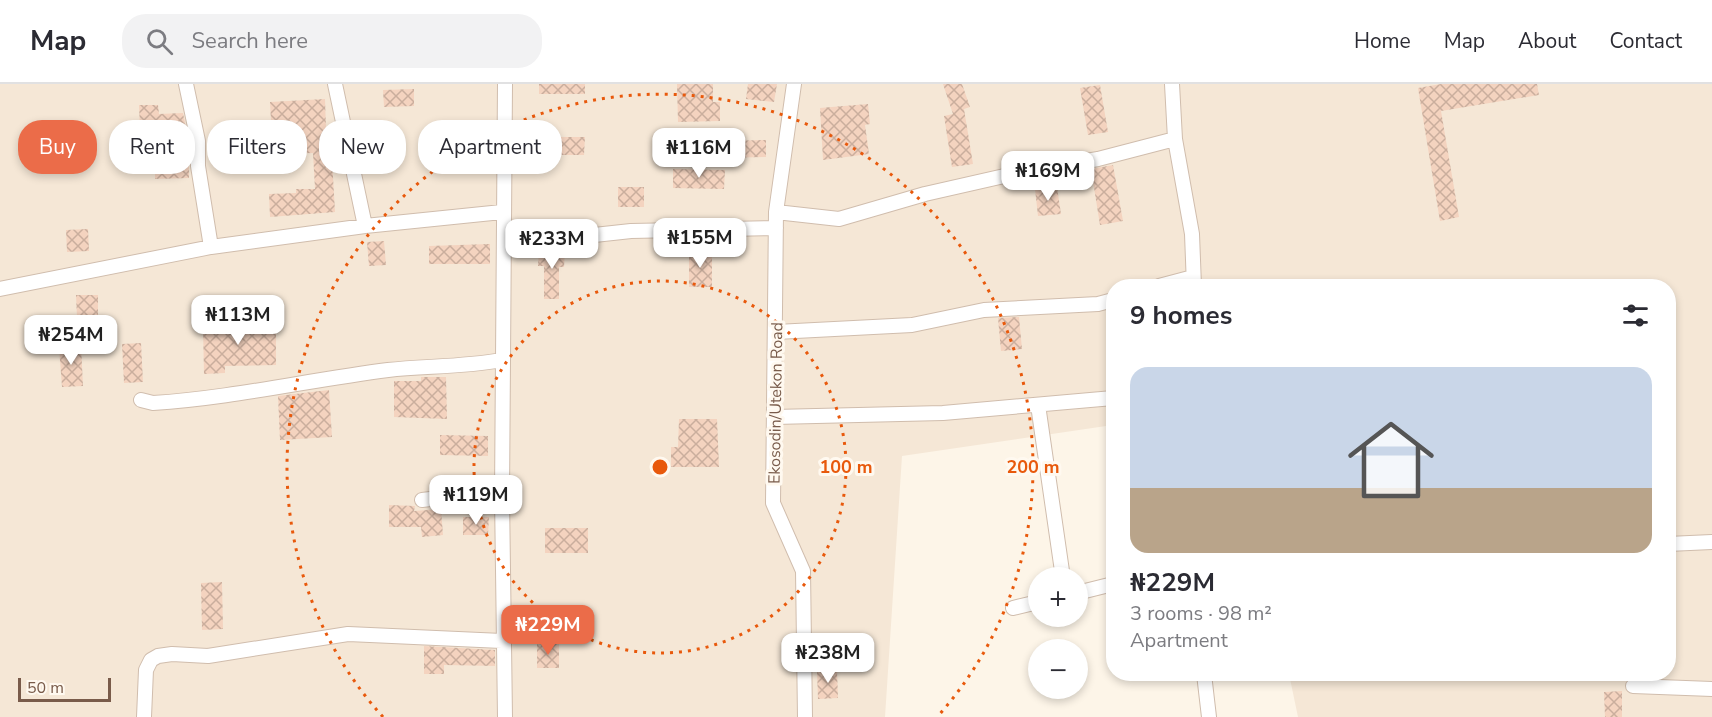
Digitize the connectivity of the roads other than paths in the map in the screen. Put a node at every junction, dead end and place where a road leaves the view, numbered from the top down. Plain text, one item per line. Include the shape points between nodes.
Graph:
1 (186, 84) edge
2 (335, 84) edge
3 (505, 84) edge
4 (794, 84) edge
5 (1172, 84) edge
6 (1175, 139) junction
7 (502, 212) junction
8 (776, 212) junction
9 (365, 226) junction
10 (776, 228) junction
11 (504, 232) junction
12 (211, 247) junction
13 (1193, 279) edge
14 (0, 289) edge
15 (1106, 302) edge
16 (776, 332) junction
17 (502, 360) junction
18 (1106, 399) edge
19 (141, 400) dead end
20 (1038, 405) junction
21 (774, 417) junction
22 (502, 496) junction
23 (422, 500) dead end
24 (1712, 542) edge
25 (1676, 544) edge
26 (1061, 567) edge
27 (1106, 586) edge
28 (1088, 590) edge
29 (1028, 604) edge
30 (1013, 608) dead end
31 (502, 641) junction
32 (1205, 681) edge
33 (1633, 686) dead end
34 (1712, 689) edge
35 (144, 717) edge
36 (505, 717) edge
37 (805, 717) edge
38 (1209, 717) edge

1 - 12 street via 198,141 200,183
2 - 9 street
3 - 7 street
4 - 8 street, Ekosodin/Utekon Road
5 - 6 street
6 - 8 street via 925,194 839,219
6 - 13 street via 1192,234
7 - 9 street
7 - 11 street
8 - 10 street, Ekosodin/Utekon Road
9 - 12 street
10 - 11 street via 631,231 576,237
10 - 16 street, Ekosodin/Utekon Road
11 - 17 street
12 - 14 street
15 - 16 street via 984,310 912,325
16 - 21 street, Ekosodin/Utekon Road
17 - 19 street via 389,370 231,396 153,403
17 - 22 street
18 - 20 street
20 - 21 street via 943,413
20 - 26 street
21 - 37 street, Ekosodin/Utekon Road via 773,503 803,571
22 - 23 street
22 - 31 street
24 - 25 street
27 - 28 street
29 - 30 street
31 - 35 street via 348,634 208,656 158,656 146,670
31 - 36 street
32 - 38 street
33 - 34 street

